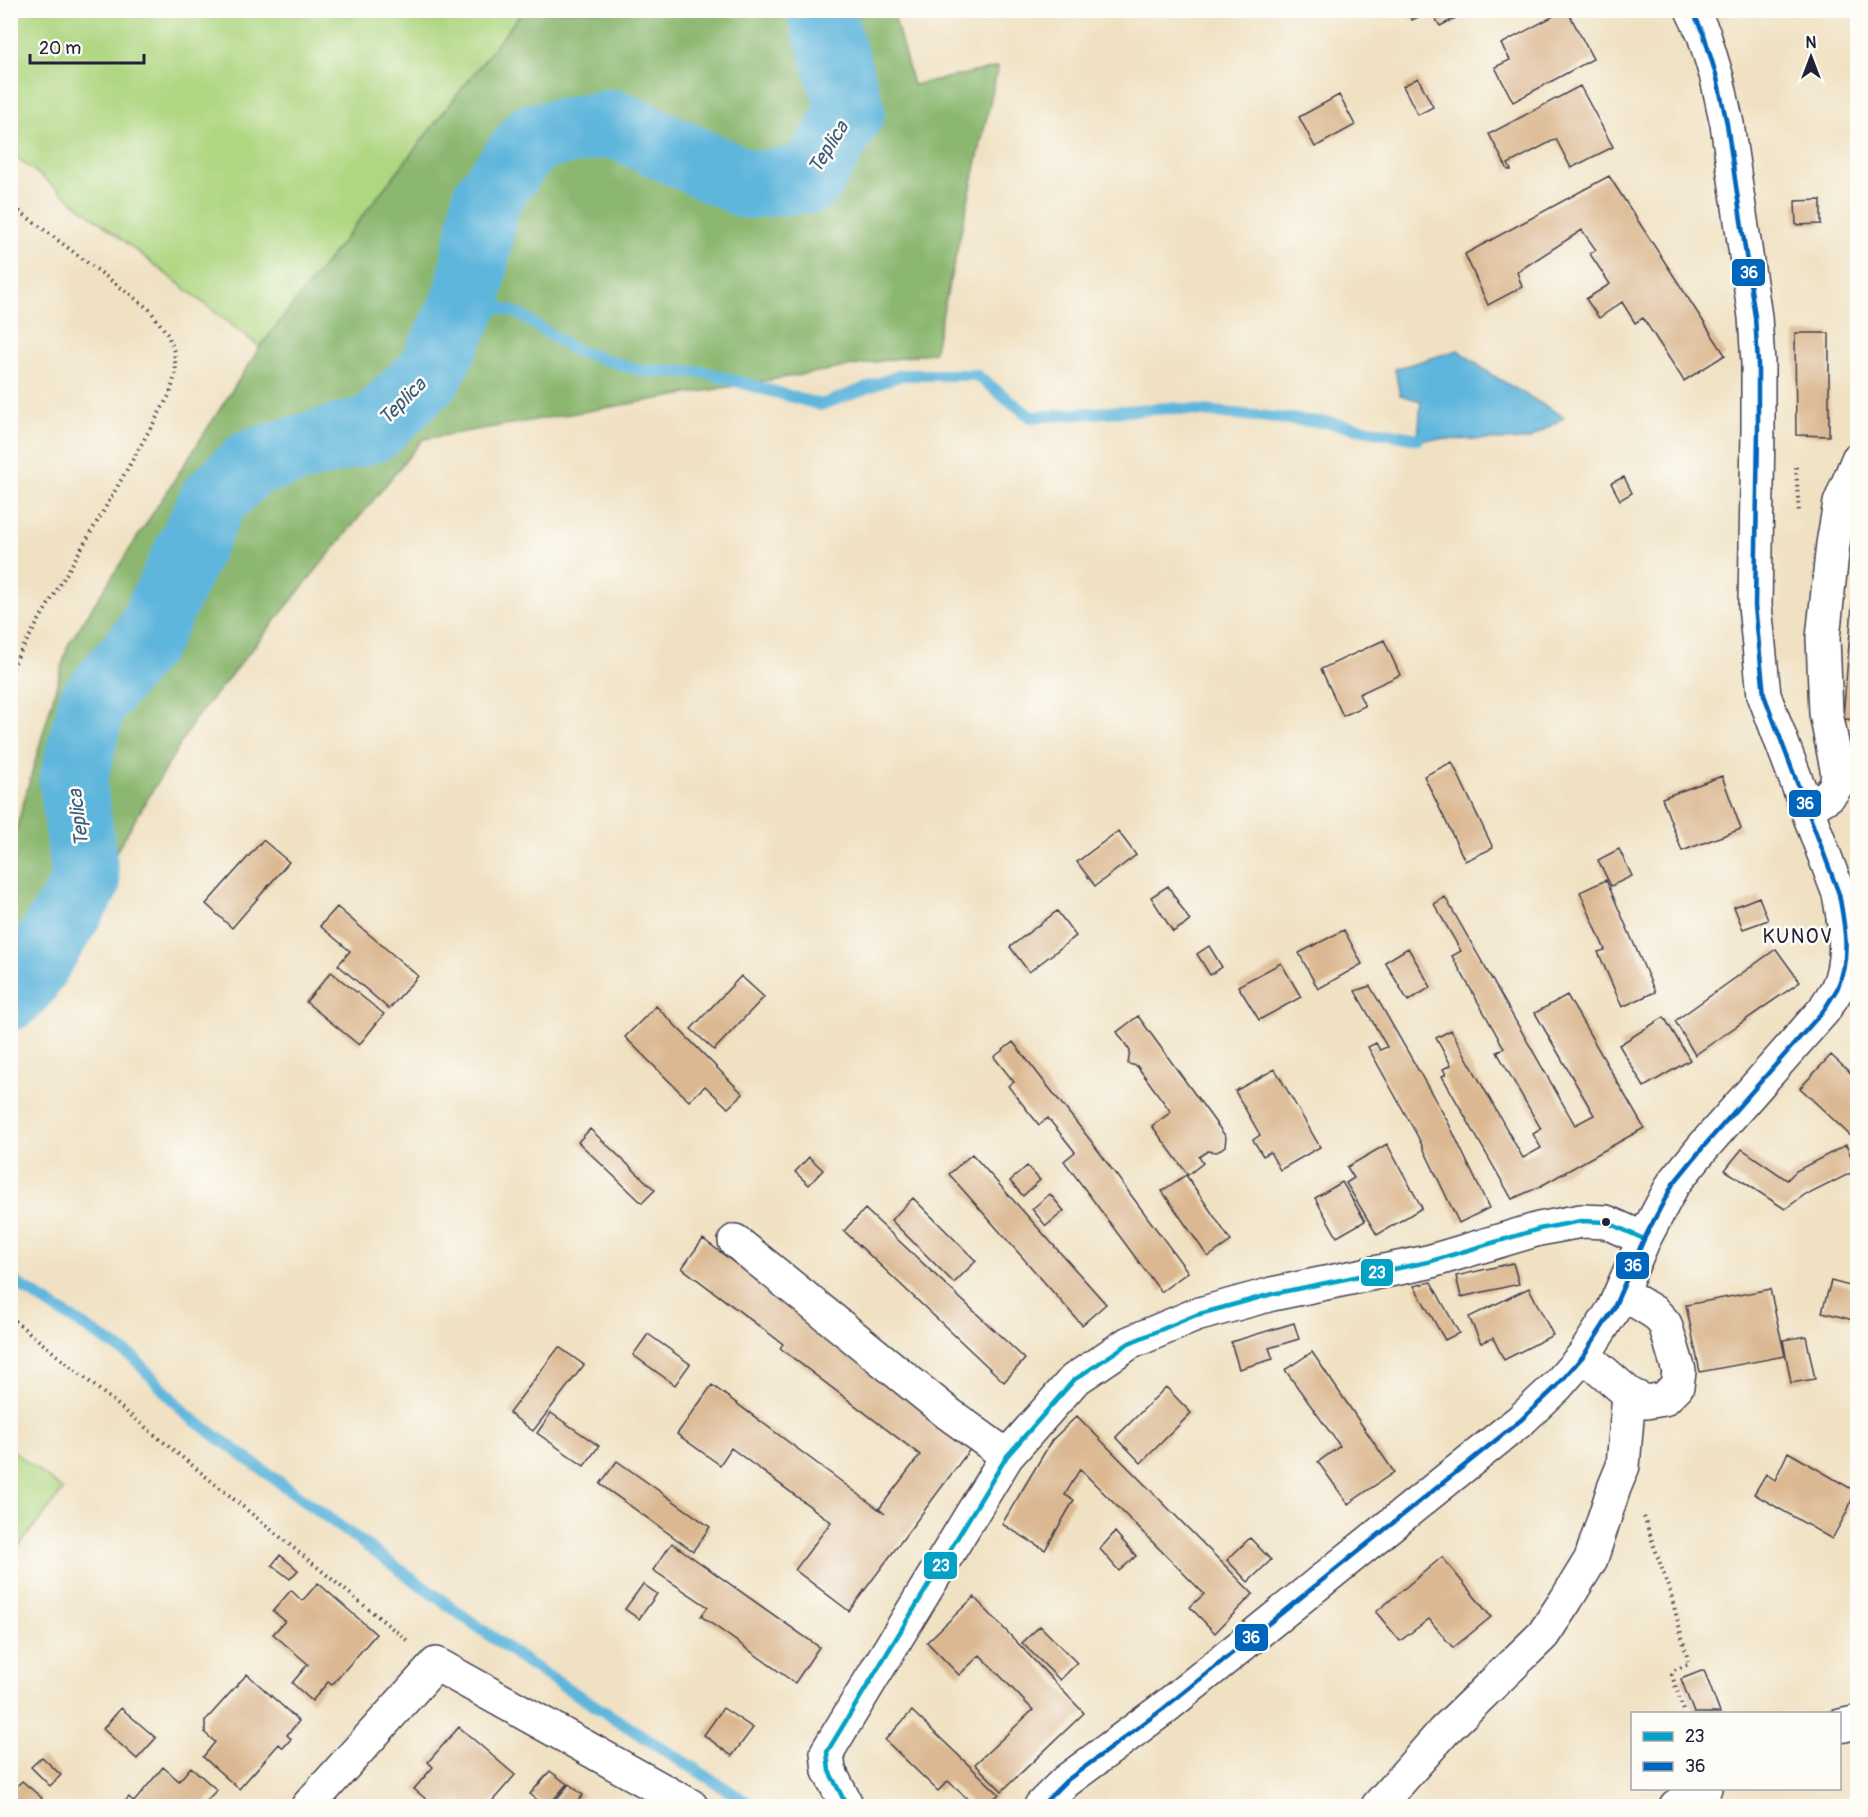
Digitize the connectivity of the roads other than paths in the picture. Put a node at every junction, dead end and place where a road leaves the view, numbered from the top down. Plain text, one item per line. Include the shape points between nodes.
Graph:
1 (1692, 10) edge
2 (1857, 459) edge
3 (1808, 808) junction
4 (1848, 892) edge
5 (1852, 956) edge
6 (1644, 1239) junction
7 (735, 1241) dead end
8 (1621, 1292) junction
9 (1584, 1355) junction
10 (1629, 1394) junction
11 (1007, 1456) junction
12 (1857, 1722) edge
13 (1841, 1726) edge
14 (1702, 1790) edge
15 (308, 1806) edge
16 (691, 1806) edge
17 (847, 1806) edge
18 (1041, 1806) edge
19 (1378, 1806) edge
20 (1676, 1806) edge

1 - 3 street via 1704,35 1727,123 1755,317 1755,606 1764,695
2 - 3 street via 1840,503 1823,638 1826,713 1838,774 1829,795
3 - 4 street
4 - 5 street via 1845,927
5 - 6 street via 1824,1010 1673,1184
6 - 8 street
6 - 11 street via 1606,1222 1581,1221 1539,1229 1428,1262 1272,1294 1196,1315 1129,1343 1074,1380
7 - 11 street
8 - 9 street
8 - 10 street via 1655,1312 1665,1324 1679,1371 1677,1386 1664,1399 1646,1402
9 - 10 street
9 - 18 street via 1521,1420 1163,1709 1066,1781
10 - 19 street via 1623,1466 1591,1559 1543,1635 1444,1731
11 - 17 street via 827,1752 829,1771
12 - 13 street
14 - 20 street
15 - 16 street via 435,1664

